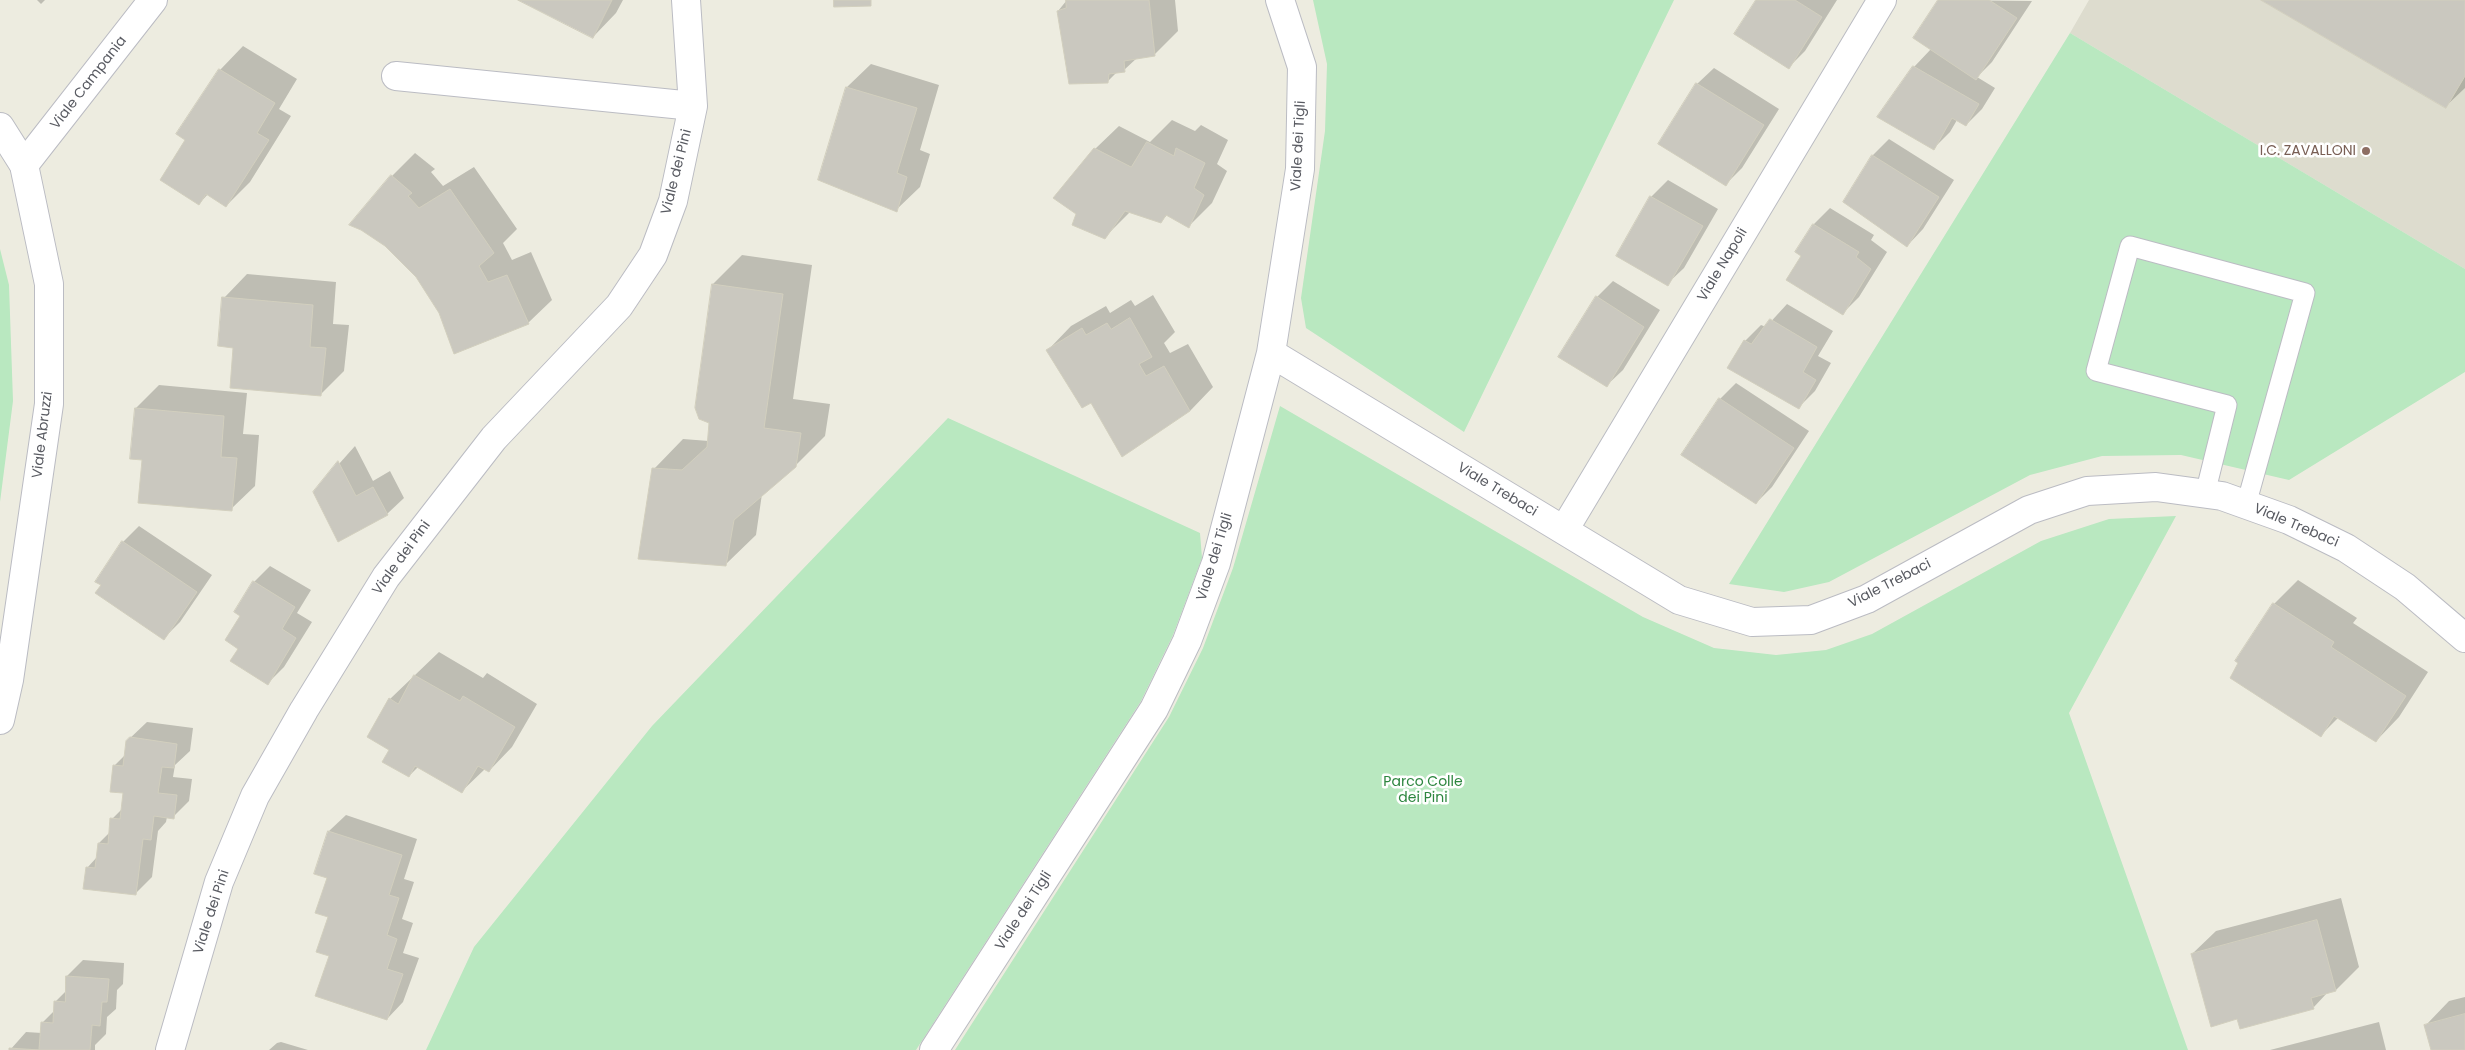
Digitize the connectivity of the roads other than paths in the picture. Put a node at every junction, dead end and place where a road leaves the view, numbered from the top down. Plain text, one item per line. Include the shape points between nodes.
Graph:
1 (153, 0) edge
2 (686, 0) edge
3 (1280, 0) edge
4 (1882, 0) edge
5 (396, 76) dead end
6 (693, 106) junction
7 (0, 127) edge
8 (24, 165) junction
9 (1271, 353) junction
10 (2205, 494) junction
11 (2246, 505) junction
12 (1564, 530) junction
13 (2465, 638) edge
14 (5, 678) edge
15 (0, 720) edge
16 (170, 1050) edge
17 (934, 1050) edge

1 - 8 street, Viale Campania
2 - 6 street, Viale dei Pini
3 - 9 street, Viale dei Tigli via 1302,67 1300,168
4 - 12 street, Viale Napoli
5 - 6 street
6 - 16 street, Viale dei Pini via 673,201 653,255 619,306 494,438 386,577 255,796 219,882
7 - 8 street, Viale Abruzzi
8 - 14 street, Viale Abruzzi via 49,284 49,404
9 - 12 street, Viale Trebaci
9 - 17 street, Viale dei Tigli via 1216,562 1187,641 1154,709
10 - 11 street, Viale Trebaci
10 - 11 lane via 2227,405 2096,371 2130,246 2305,293
10 - 12 street, Viale Trebaci via 2156,487 2087,491 2029,510 1867,599 1812,620 1752,622 1679,600
11 - 13 street, Viale Trebaci via 2289,520 2346,548 2405,587
14 - 15 street, Viale Abruzzi

